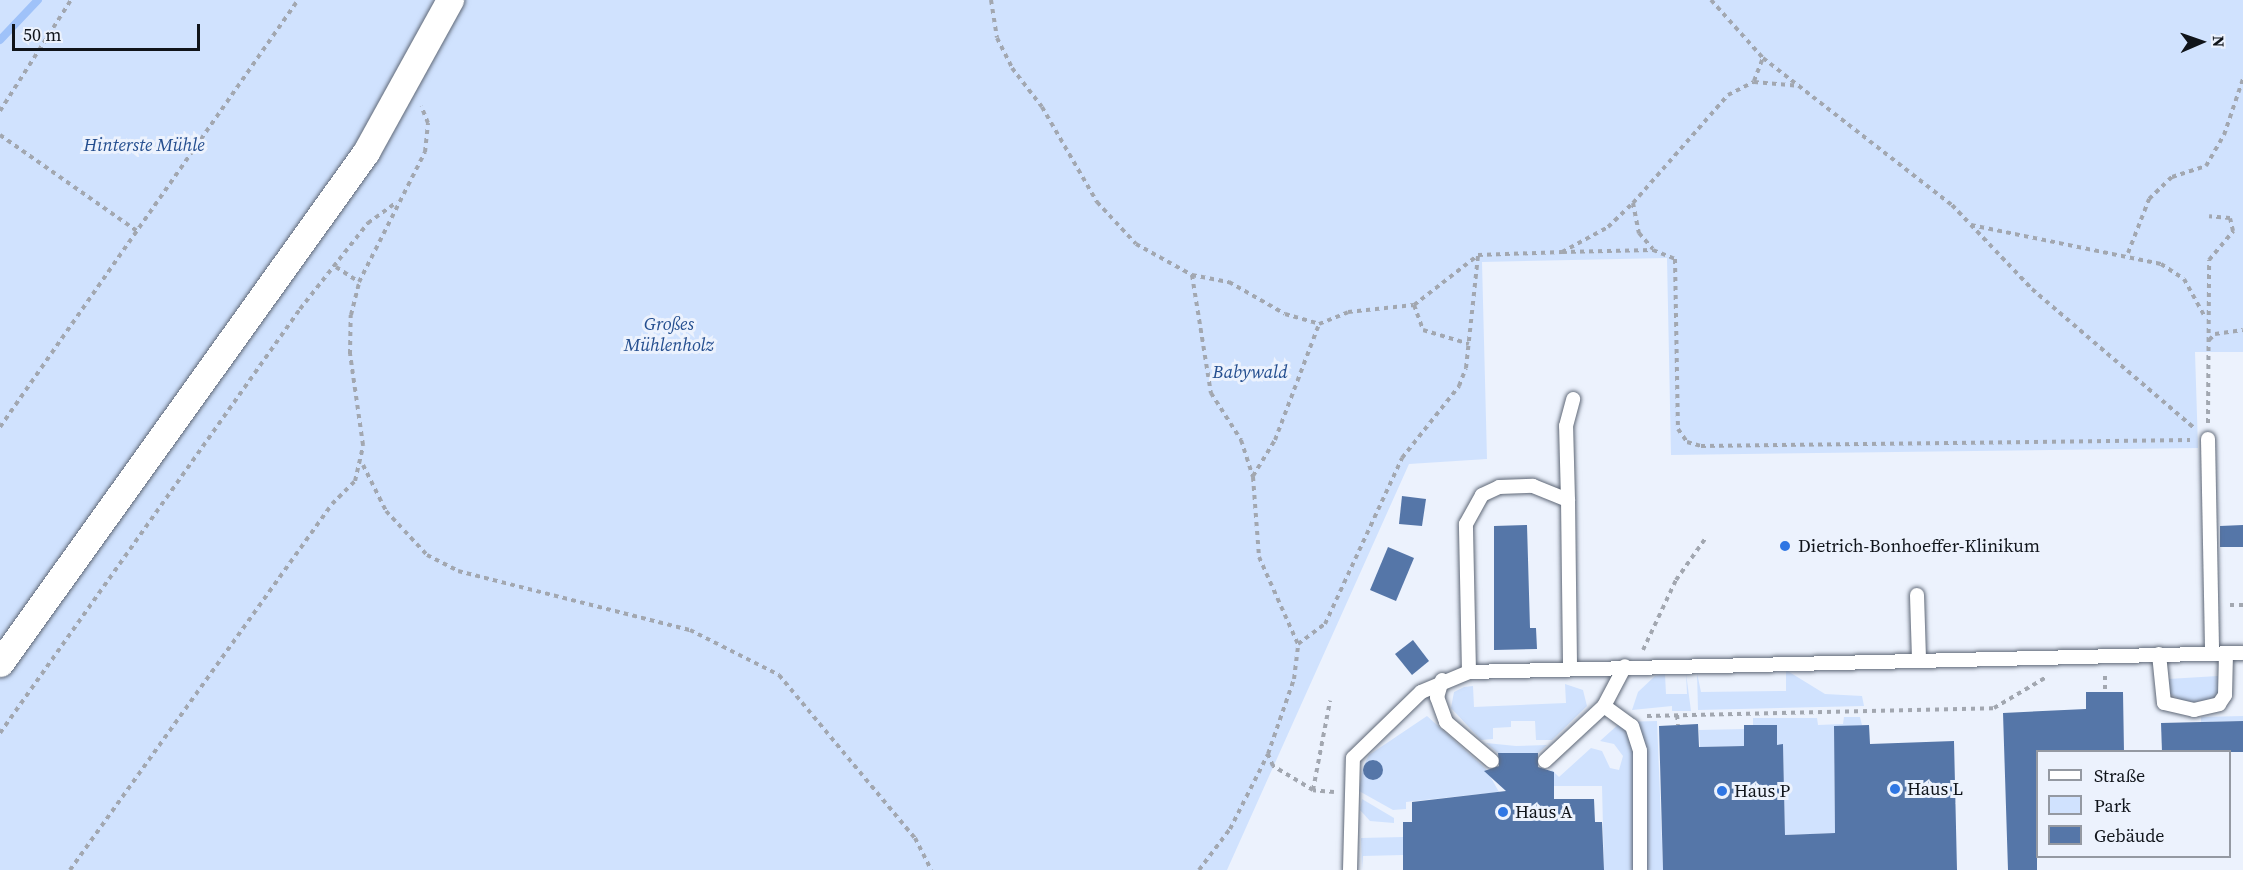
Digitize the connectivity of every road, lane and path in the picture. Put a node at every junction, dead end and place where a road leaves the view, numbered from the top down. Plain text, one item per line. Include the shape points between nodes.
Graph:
1 (71, 0) edge
2 (298, 0) edge
3 (450, 0) edge
4 (991, 0) edge
5 (1711, 0) edge
6 (1763, 58) junction
7 (2243, 79) edge
8 (1754, 82) junction
9 (406, 86) junction
10 (1800, 86) junction
11 (0, 111) edge
12 (0, 135) edge
13 (399, 200) junction
14 (1634, 204) junction
15 (2209, 216) dead end
16 (1971, 225) junction
17 (137, 231) junction
18 (1653, 250) junction
19 (1562, 252) junction
20 (2128, 253) junction
21 (1478, 255) junction
22 (336, 267) junction
23 (1192, 275) junction
24 (359, 282) junction
25 (1414, 305) junction
26 (2205, 317) junction
27 (1319, 324) junction
28 (2243, 330) edge
29 (2208, 341) junction
30 (1469, 344) junction
31 (1574, 399) dead end
32 (0, 427) edge
33 (2208, 439) junction
34 (362, 464) junction
35 (1253, 477) junction
36 (1568, 500) junction
37 (1705, 539) dead end
38 (1917, 596) dead end
39 (1298, 644) junction
40 (2219, 653) junction
41 (2243, 653) edge
42 (2159, 654) junction
43 (1919, 658) junction
44 (0, 663) edge
45 (1632, 665) junction
46 (1570, 667) junction
47 (1468, 672) junction
48 (2104, 676) junction
49 (2116, 676) dead end
50 (2093, 677) dead end
51 (2057, 678) dead end
52 (1442, 680) junction
53 (2105, 692) dead end
54 (1330, 701) dead end
55 (1604, 706) junction
56 (1677, 715) junction
57 (1625, 717) junction
58 (1678, 725) dead end
59 (0, 733) edge
60 (1268, 754) junction
61 (1492, 761) dead end
62 (1545, 761) dead end
63 (1313, 790) junction
64 (1350, 794) junction
65 (70, 870) edge
66 (931, 870) edge
67 (1199, 870) edge
68 (1350, 870) edge
69 (1640, 870) edge

1 - 11 path
2 - 17 path
3 - 9 street
4 - 23 path via 997,38 1012,68 1042,107 1096,202 1136,244
5 - 6 path
6 - 8 path
6 - 10 path
7 - 20 path via 2224,135 2206,166 2172,177 2149,199
8 - 10 path
8 - 14 path via 1711,110
9 - 13 path via 428,123 425,152
9 - 44 street via 366,152
10 - 16 path
12 - 17 path
13 - 22 path via 368,223
13 - 24 path
14 - 18 path via 1640,233
14 - 19 path via 1608,226
15 - 26 path via 2230,218 2233,231 2209,260
16 - 20 path
16 - 33 path via 2032,289
17 - 32 path
18 - 19 path
18 - 33 path via 1676,259 1678,429 1687,442 1701,447
19 - 21 path
20 - 26 path via 2184,279
21 - 25 path
21 - 30 path
22 - 24 path
22 - 59 path via 300,309
23 - 27 path via 1229,282 1285,314
23 - 35 path via 1211,393 1241,440
24 - 34 path via 350,354
25 - 27 path via 1348,312
25 - 30 path via 1423,330
26 - 29 path
27 - 35 path via 1275,440
28 - 29 path via 2215,334
29 - 33 path
30 - 39 path via 1458,386 1402,458 1325,624
31 - 36 lane via 1566,426
33 - 40 lane
34 - 65 path via 356,481 332,504
34 - 66 path via 386,511 427,555 458,570 690,630 779,675 915,838
35 - 39 path via 1257,549
36 - 46 lane
36 - 47 lane via 1533,486 1499,487 1470,509 1466,524
37 - 45 path via 1676,580
38 - 43 lane
39 - 60 path via 1294,679
40 - 41 lane
40 - 42 lane
40 - 42 lane via 2225,695 2219,704 2194,710 2164,703
42 - 43 lane
43 - 45 lane
45 - 46 lane
45 - 55 lane
46 - 47 lane
47 - 52 lane
48 - 49 path
48 - 50 path
48 - 53 path
51 - 56 path via 2045,678 1994,708
52 - 61 lane via 1437,697 1446,722
52 - 64 lane via 1360,747 1353,758
54 - 63 path
55 - 57 lane
55 - 62 lane
56 - 57 path
56 - 58 path
57 - 69 lane via 1640,751 1644,779
60 - 63 path via 1273,766
60 - 67 path via 1230,829
63 - 64 path
64 - 68 lane

